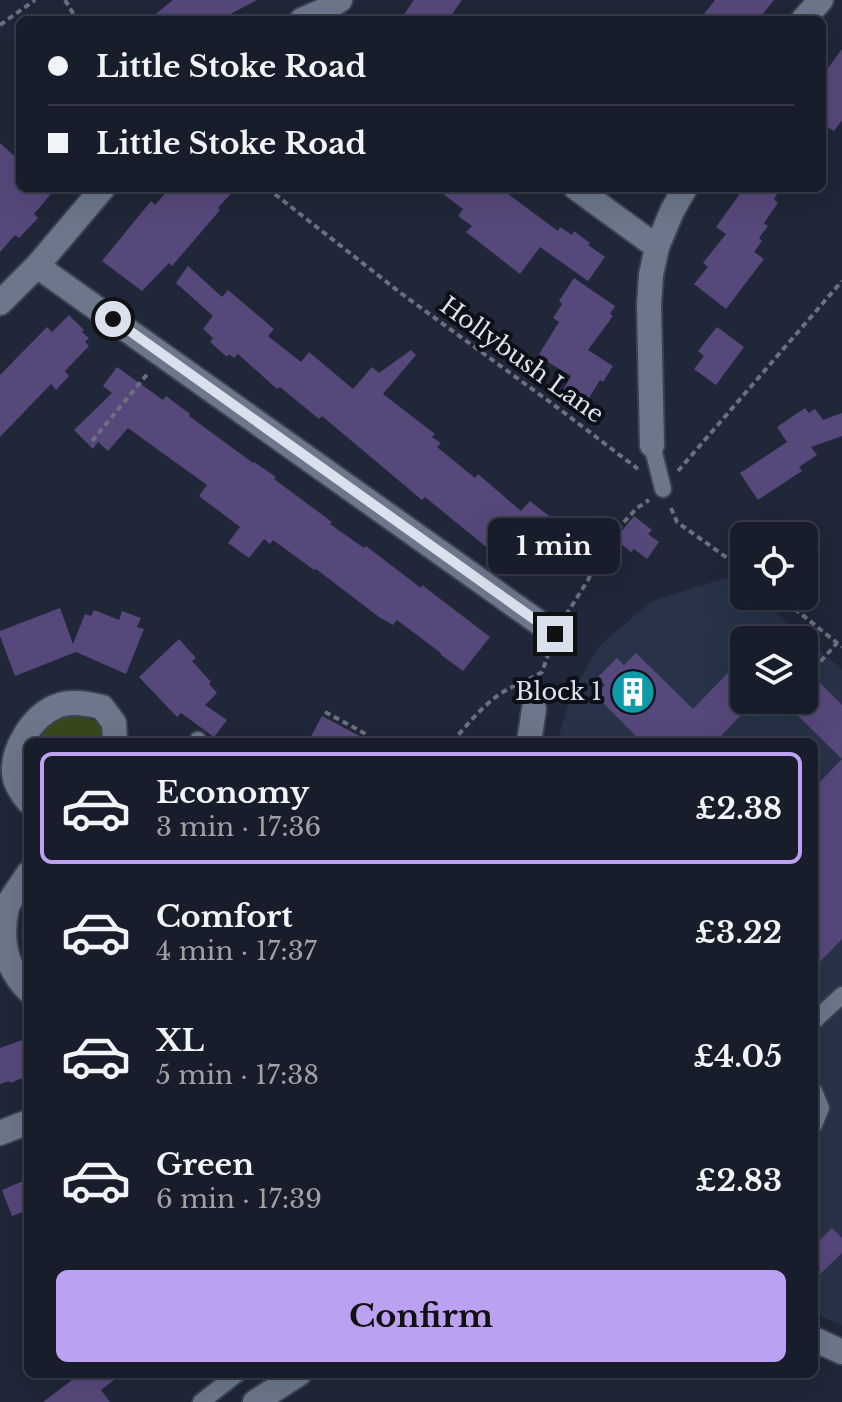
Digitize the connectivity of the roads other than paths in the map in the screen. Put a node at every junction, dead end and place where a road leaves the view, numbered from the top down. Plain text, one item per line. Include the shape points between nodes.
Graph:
1 (821, 0) edge
2 (336, 10) edge
3 (316, 16) edge
4 (807, 16) edge
5 (100, 192) edge
6 (581, 192) edge
7 (683, 192) edge
8 (657, 247) junction
9 (37, 266) junction
10 (0, 303) edge
11 (652, 445) joint
12 (663, 489) road end
13 (555, 634) dead end
14 (534, 709) dead end
15 (115, 738) edge
16 (530, 738) edge
17 (24, 794) edge
18 (24, 880) edge
19 (24, 985) edge
20 (842, 995) edge
21 (818, 1017) edge
22 (24, 1124) edge
23 (0, 1133) edge
24 (818, 1341) edge
25 (842, 1352) edge
26 (232, 1378) edge
27 (293, 1378) edge
28 (201, 1402) edge
29 (255, 1402) edge

1 - 4 street
2 - 3 street
5 - 9 street
6 - 8 street
7 - 8 street
8 - 11 street via 649,305
9 - 10 street
9 - 13 street
11 - 12 lane
14 - 16 street
15 - 17 street via 114,723 102,707 58,705 26,733 14,761
18 - 19 street via 8,906 2,935 8,967
20 - 21 lane
22 - 23 street
24 - 25 street
26 - 28 lane
27 - 29 street

